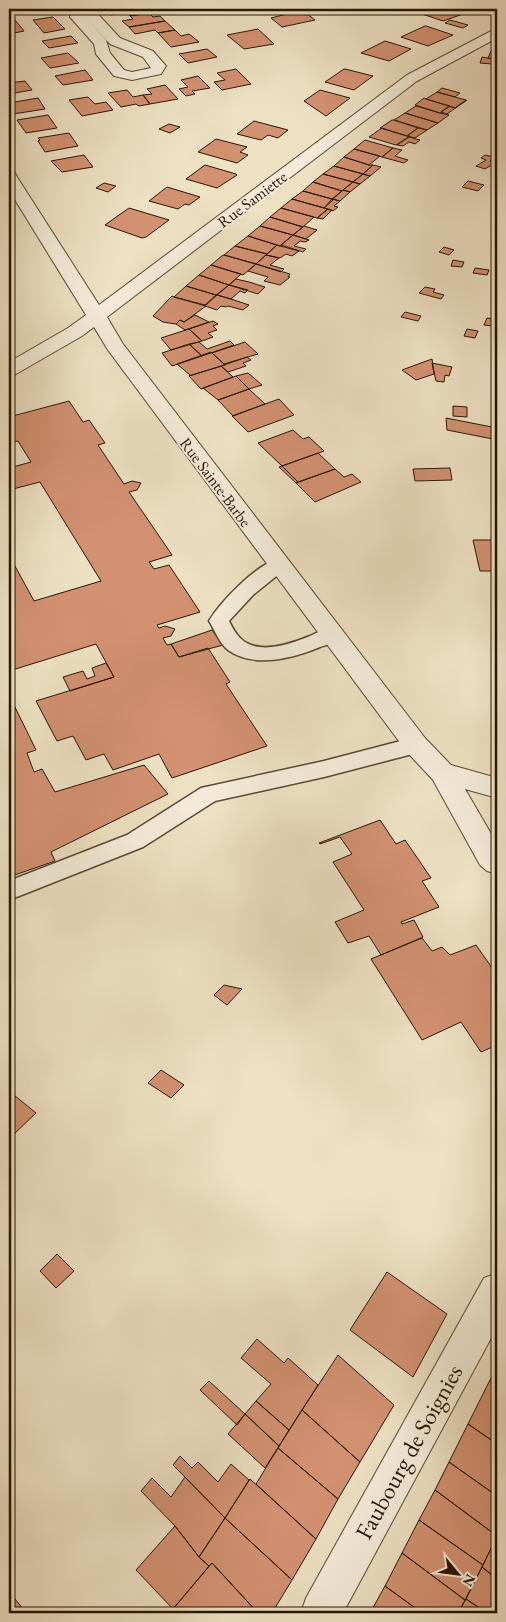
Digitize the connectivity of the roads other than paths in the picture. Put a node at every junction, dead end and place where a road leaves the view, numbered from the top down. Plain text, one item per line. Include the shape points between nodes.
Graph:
1 (9, 9) edge
2 (15, 9) edge
3 (74, 10) edge
4 (497, 32) edge
5 (9, 177) edge
6 (95, 316) junction
7 (9, 370) edge
8 (278, 565) junction
9 (333, 634) junction
10 (416, 745) junction
11 (442, 773) junction
12 (497, 788) edge
13 (497, 864) edge
14 (9, 892) edge
15 (497, 1291) edge
16 (321, 1613) edge

1 - 2 street
3 - 3 street via 101,43 103,54 119,74 132,76 156,71 159,66 148,54 116,41 90,14
4 - 6 street, Rue Samiette via 412,78
5 - 6 street, Rue Sainte-Barbe
6 - 7 street, Rue Samiette via 75,332
6 - 8 street, Rue Sainte-Barbe
8 - 9 street, Rue Sainte-Barbe
8 - 9 lane via 238,596 219,621 235,646 259,654 288,651
9 - 10 street, Rue Sainte-Barbe
10 - 11 street, Rue Sainte-Barbe
10 - 14 lane via 209,794 135,841
11 - 12 street
11 - 13 street, Rue Sainte-Barbe
15 - 16 street, Faubourg de Soignies

